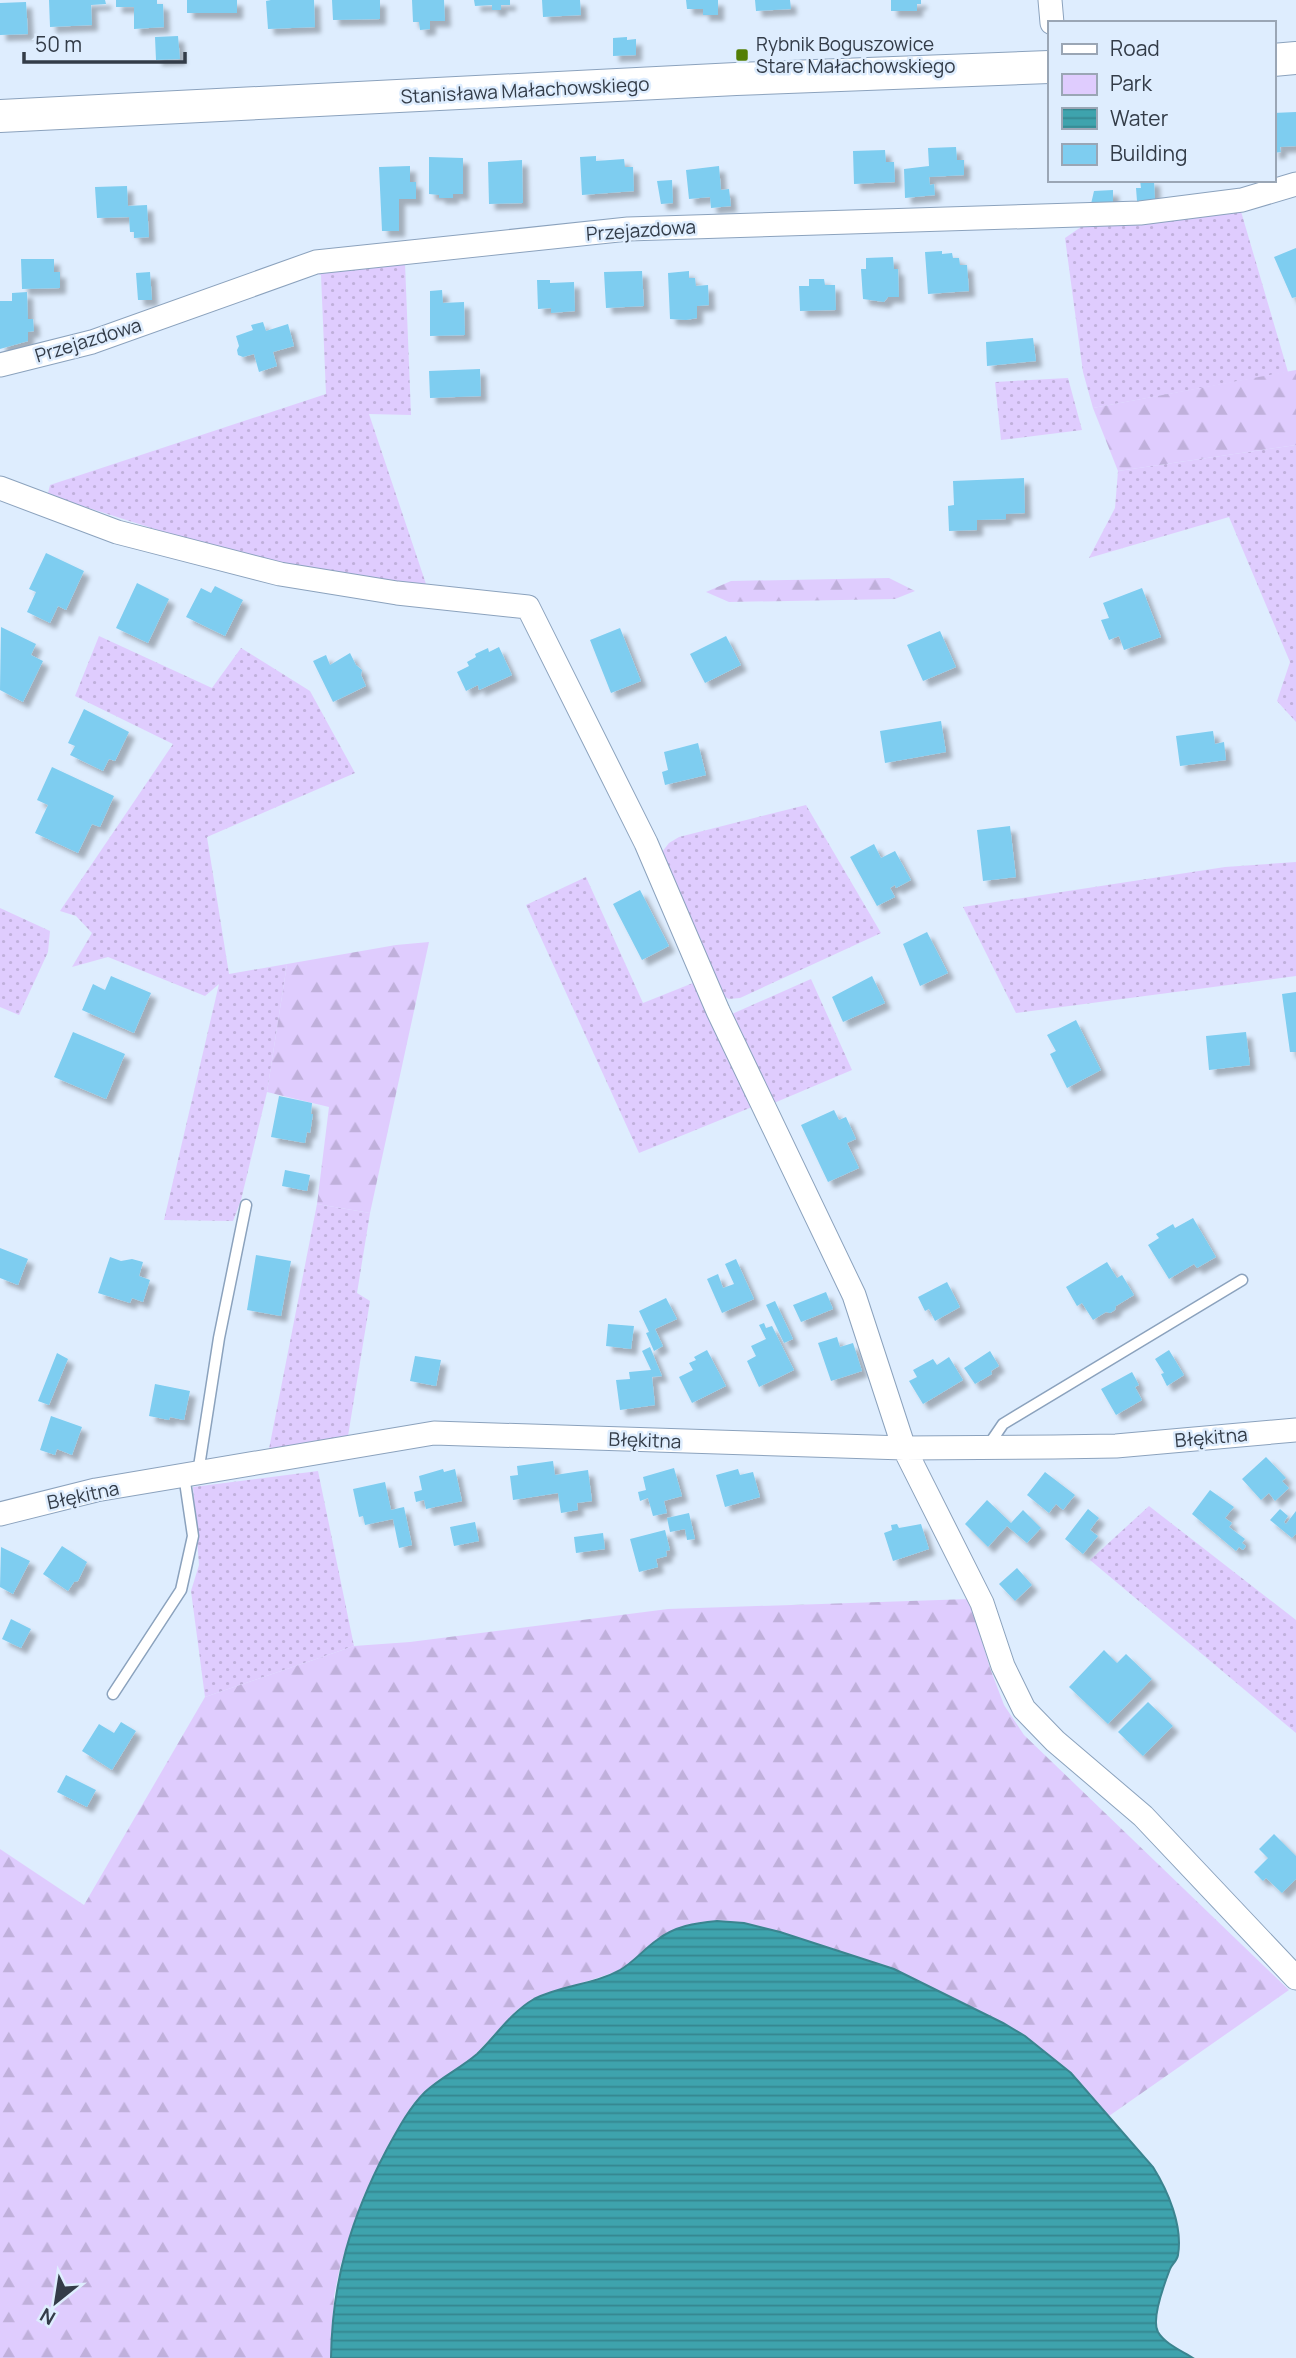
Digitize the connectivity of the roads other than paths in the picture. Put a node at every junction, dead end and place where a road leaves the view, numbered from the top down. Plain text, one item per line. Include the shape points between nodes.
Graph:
1 (1050, 0) edge
2 (1052, 21) edge
3 (1296, 58) edge
4 (1275, 60) edge
5 (1048, 67) edge
6 (0, 116) edge
7 (1296, 184) edge
8 (0, 366) edge
9 (0, 488) edge
10 (246, 1205) dead end
11 (1242, 1280) dead end
12 (1296, 1430) edge
13 (988, 1446) junction
14 (904, 1448) junction
15 (191, 1474) junction
16 (0, 1514) edge
17 (113, 1694) dead end
18 (1296, 1978) edge

1 - 2 street
3 - 4 street
5 - 6 street, Stanisława Małachowskiego
7 - 8 street, Przejazdowa via 1242,200 1140,213 628,229 316,262 92,342
9 - 14 street via 117,532 280,573 397,593 528,607 646,843 718,1011 854,1295
10 - 15 lane
11 - 13 lane via 1003,1424
12 - 13 street, Błękitna via 1116,1446
13 - 14 street, Błękitna
14 - 15 street, Błękitna via 434,1433
14 - 18 street via 982,1603 1024,1709 1143,1816
15 - 16 street, Błękitna via 96,1490
15 - 17 lane via 193,1536 181,1590

